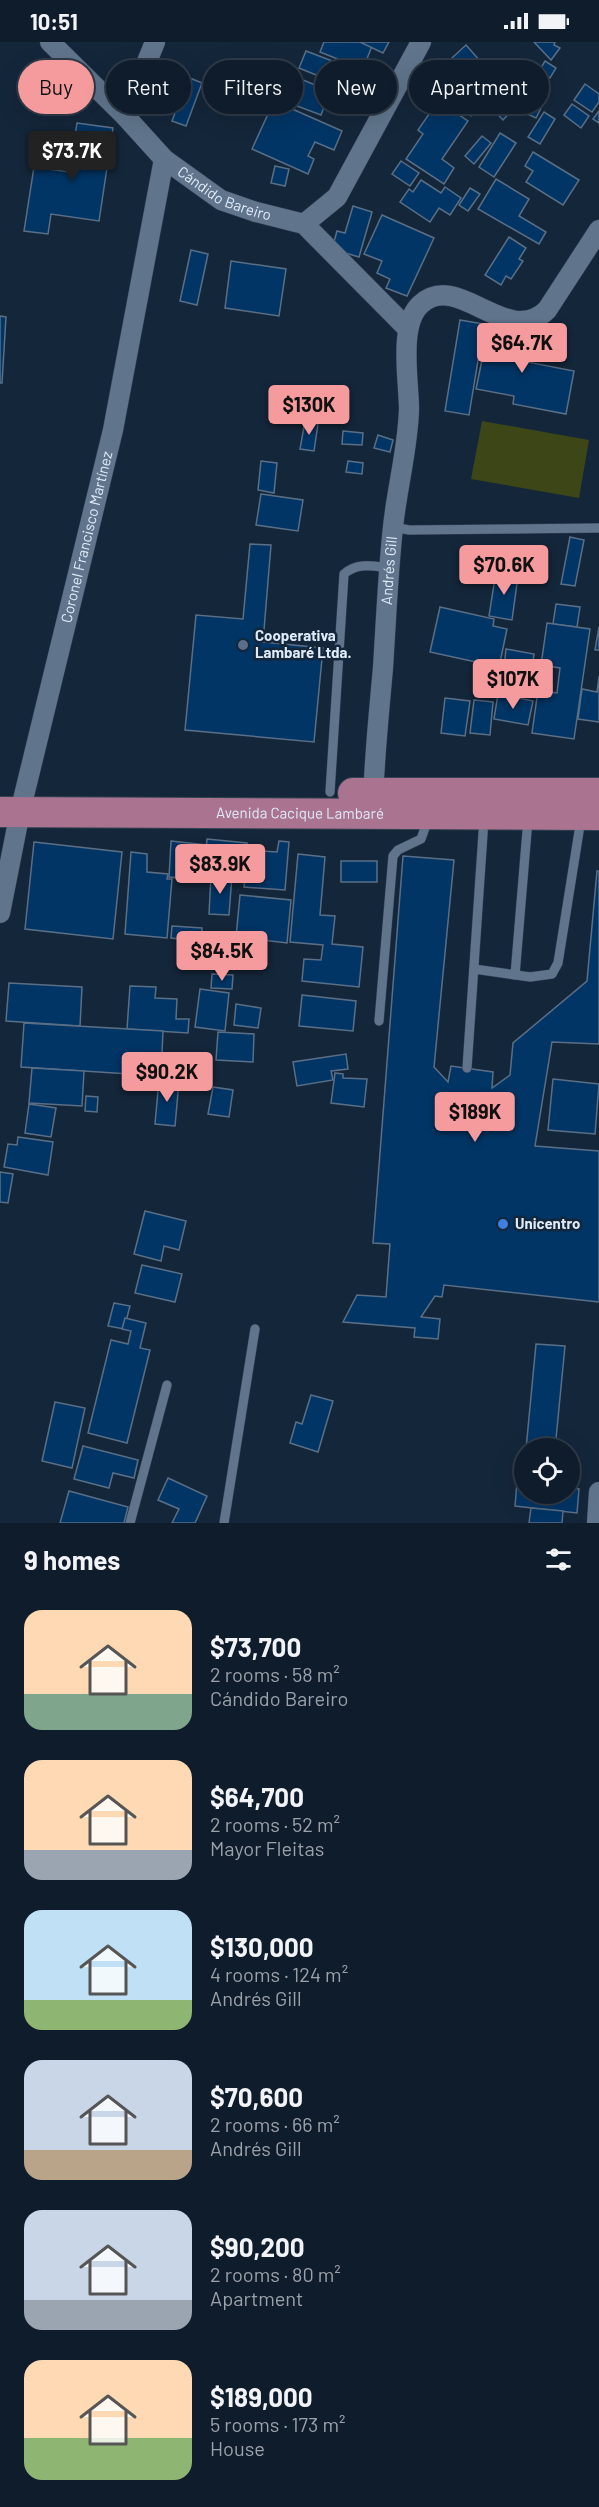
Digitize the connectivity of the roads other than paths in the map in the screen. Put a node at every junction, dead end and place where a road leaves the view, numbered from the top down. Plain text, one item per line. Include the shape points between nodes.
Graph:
1 (51, 42) edge
2 (155, 42) edge
3 (421, 42) edge
4 (124, 116) junction
5 (164, 159) junction
6 (304, 224) junction
7 (599, 230) edge
8 (407, 328) junction
9 (393, 527) junction
10 (599, 528) edge
11 (390, 568) junction
12 (330, 792) junction
13 (12, 802) edge
14 (373, 803) junction
15 (593, 807) edge
16 (485, 814) junction
17 (529, 814) junction
18 (429, 815) junction
19 (0, 913) edge
20 (474, 969) junction
21 (515, 975) junction
22 (380, 1021) dead end
23 (467, 1068) dead end
24 (255, 1329) dead end
25 (167, 1385) dead end
26 (599, 1491) edge
27 (130, 1523) edge
28 (224, 1523) edge
29 (597, 1523) edge

1 - 4 street, Cándido Bareiro
2 - 4 street
3 - 6 street via 337,196
4 - 5 street, Cándido Bareiro
5 - 6 street, Cándido Bareiro via 221,200
5 - 13 street, Coronel Francisco Martínez via 113,430
6 - 8 street
7 - 8 street via 540,317 513,321 451,296 421,303
8 - 9 street, Andrés Gill via 409,412
9 - 10 lane
9 - 11 street, Andrés Gill
11 - 12 lane via 361,565 344,574
11 - 14 street, Andrés Gill
12 - 13 main road, Avenida Cacique Lambaré
12 - 14 main road, Avenida Cacique Lambaré
13 - 14 main road, Avenida Cacique Lambaré
13 - 19 street, Coronel Francisco Martínez
14 - 15 main road, Avenida Cacique Lambaré
14 - 18 main road, Avenida Cacique Lambaré
15 - 17 main road, Avenida Cacique Lambaré
15 - 21 lane via 558,963 552,974
16 - 17 main road, Avenida Cacique Lambaré
16 - 18 main road, Avenida Cacique Lambaré
16 - 20 lane
17 - 21 lane
18 - 22 lane via 421,839 393,856
20 - 21 lane
20 - 23 lane
24 - 28 lane
25 - 27 lane
26 - 29 street

